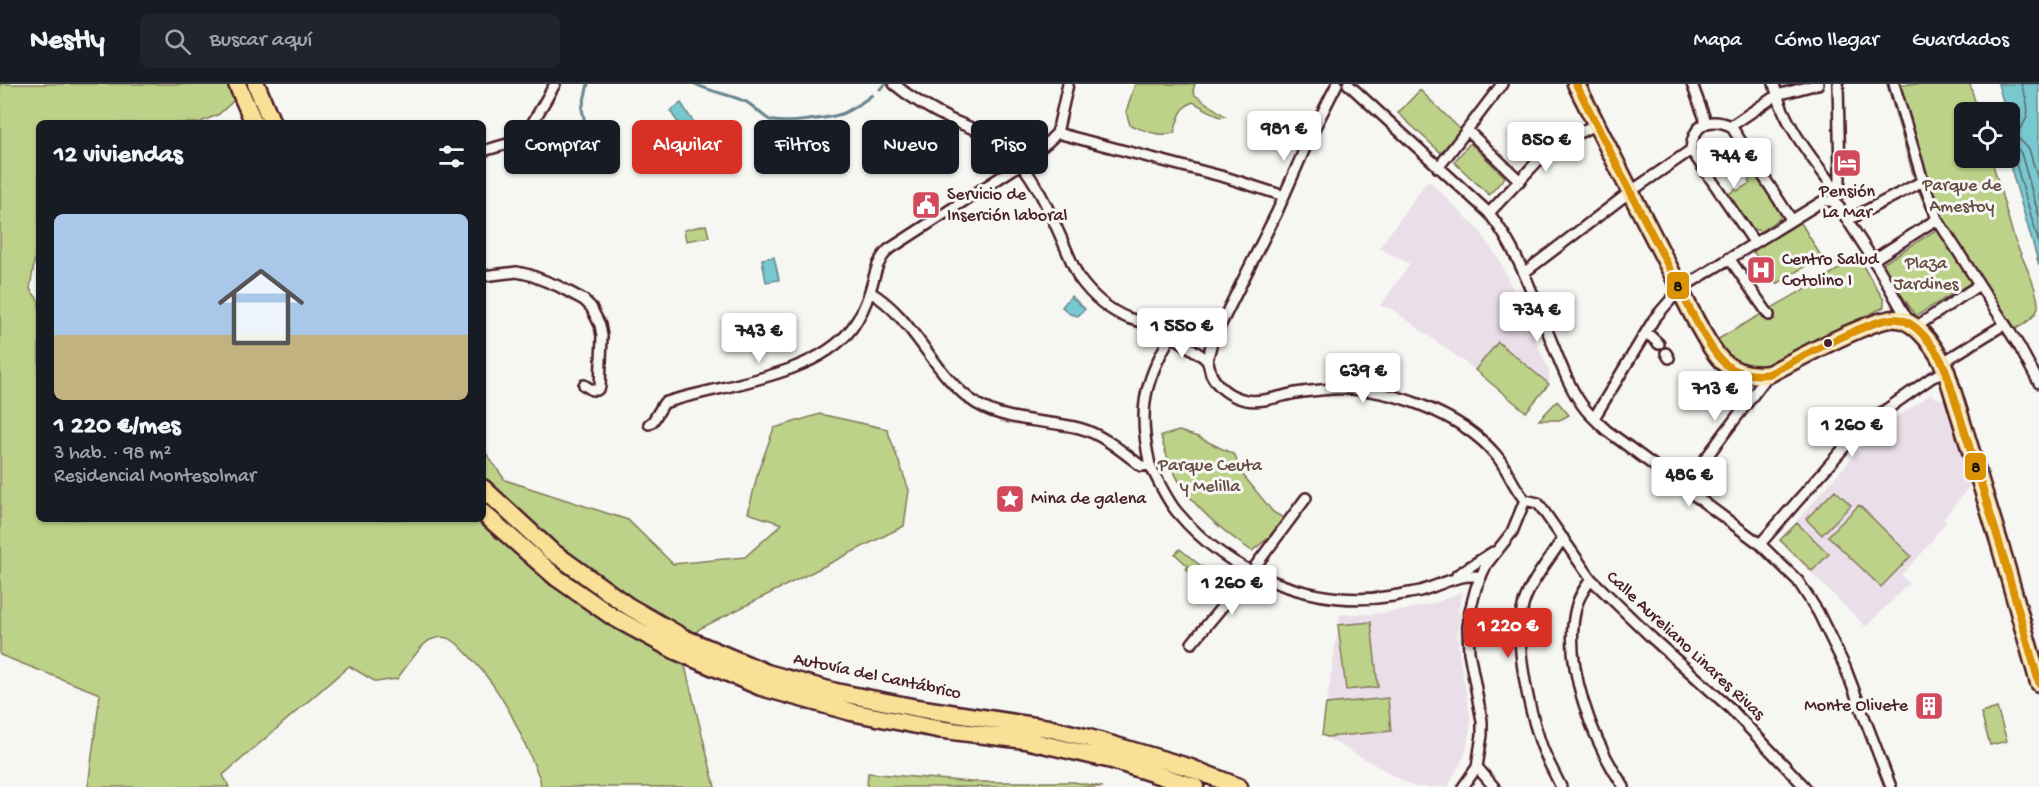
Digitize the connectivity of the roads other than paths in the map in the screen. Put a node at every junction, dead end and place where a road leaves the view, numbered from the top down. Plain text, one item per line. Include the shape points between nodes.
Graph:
1 (237, 84) edge
2 (256, 84) edge
3 (555, 84) edge
4 (894, 84) edge
5 (1068, 84) edge
6 (1337, 84) edge
7 (1348, 84) edge
8 (1502, 84) edge
9 (1576, 84) edge
10 (1692, 84) edge
11 (1774, 84) edge
12 (1818, 84) edge
13 (1838, 84) edge
14 (1894, 84) edge
15 (1777, 95) junction
16 (253, 120) edge
17 (271, 120) edge
18 (1706, 122) junction
19 (1596, 124) junction
20 (1731, 126) junction
21 (971, 127) edge
22 (1467, 130) junction
23 (1057, 132) junction
24 (1048, 140) edge
25 (486, 150) edge
26 (1691, 150) junction
27 (1438, 168) junction
28 (1006, 174) edge
29 (1027, 174) edge
30 (1520, 181) junction
31 (1923, 181) junction
32 (1630, 192) junction
33 (1838, 193) junction
34 (1284, 196) junction
35 (1839, 207) junction
36 (1489, 213) junction
37 (1791, 219) junction
38 (1937, 219) junction
39 (1848, 220) junction
40 (1754, 242) junction
41 (1729, 258) junction
42 (1873, 260) junction
43 (1525, 272) junction
44 (486, 276) edge
45 (1979, 285) junction
46 (1680, 289) junction
47 (870, 292) junction
48 (1769, 315) dead end
49 (1907, 324) junction
50 (2005, 324) junction
51 (1646, 332) junction
52 (1171, 336) junction
53 (1659, 344) dead end
54 (1207, 361) junction
55 (1945, 367) junction
56 (1768, 374) junction
57 (2039, 382) edge
58 (584, 384) dead end
59 (1593, 418) junction
60 (649, 424) dead end
61 (1150, 465) junction
62 (1684, 487) junction
63 (486, 491) edge
64 (1306, 498) dead end
65 (1525, 500) junction
66 (486, 516) edge
67 (1563, 538) junction
68 (1760, 544) junction
69 (1498, 549) junction
70 (1251, 572) junction
71 (1481, 577) junction
72 (1591, 579) junction
73 (1447, 582) junction
74 (1192, 643) dead end
75 (2039, 683) edge
76 (1477, 767) junction
77 (1195, 787) edge
78 (1239, 787) edge
79 (1462, 787) edge
80 (1494, 787) edge
81 (1561, 787) edge
82 (1624, 787) edge
83 (1805, 787) edge
84 (1891, 787) edge

1 - 16 highway
2 - 17 highway
3 - 25 street via 525,136
4 - 21 street via 914,100
5 - 23 street
6 - 34 street
7 - 27 street
8 - 22 street
9 - 19 highway
10 - 18 street
11 - 15 street
12 - 15 street
13 - 33 street
14 - 31 street
15 - 20 street
15 - 33 street via 1802,144
18 - 20 street
18 - 26 street via 1696,130
19 - 30 street via 1549,149
19 - 32 highway
20 - 37 street
22 - 27 street
22 - 30 street
23 - 24 street
23 - 34 street
26 - 32 street
26 - 40 street
27 - 36 street
28 - 47 street via 888,250 877,265
29 - 52 street via 1089,292 1126,317
30 - 36 street
31 - 38 street
31 - 39 street
32 - 43 street
32 - 46 highway
33 - 35 street
34 - 54 street via 1212,342
35 - 37 street via 1832,201 1823,201
35 - 39 street
36 - 43 street via 1510,241
37 - 40 street
38 - 42 street
38 - 45 street
39 - 42 street
40 - 41 street
41 - 46 street
41 - 48 street
42 - 49 street
43 - 59 street via 1562,369
44 - 58 street via 517,272 530,275 584,300 597,318 602,336 600,387 592,390
45 - 49 street
45 - 50 street
46 - 51 street
46 - 56 highway via 1721,360 1744,373
47 - 60 street via 858,321 834,346 784,371 664,403
47 - 61 street via 897,314 952,382 977,404 1015,418 1082,429 1118,448 1141,466
49 - 55 highway via 1927,339
49 - 56 highway via 1876,321
50 - 55 street
50 - 57 street
51 - 53 street
51 - 59 street
52 - 54 street
52 - 61 street via 1152,371 1145,394 1142,422
54 - 65 street via 1221,389 1248,400 1345,388 1404,398 1432,409 1459,424 1494,452
55 - 68 street via 1863,426
55 - 75 highway
56 - 62 street
59 - 62 street
61 - 70 street via 1176,511 1206,542
62 - 68 street
63 - 78 highway, Autovía del Cantábrico via 550,550 628,606 684,638 767,673 928,710 1048,728 1178,764
64 - 70 street
65 - 67 street, Calle Aureliano Linares Rivas via 1538,504
65 - 69 street via 1512,532
66 - 77 highway, Autovía del Cantábrico via 557,578 612,617 676,651 761,687 851,712 937,729 1025,740 1112,760
67 - 72 street, Calle Aureliano Linares Rivas
67 - 81 street via 1526,596 1520,626 1525,681 1540,742
68 - 84 street via 1798,581 1818,612 1845,667
69 - 71 street
69 - 73 street
70 - 73 street via 1298,590 1333,597 1390,596
70 - 74 street
71 - 73 street via 1467,575
71 - 76 street via 1468,627 1482,721
72 - 82 street via 1576,607 1573,648 1588,717
72 - 83 street, Calle Aureliano Linares Rivas via 1731,708
76 - 79 street
76 - 80 street

